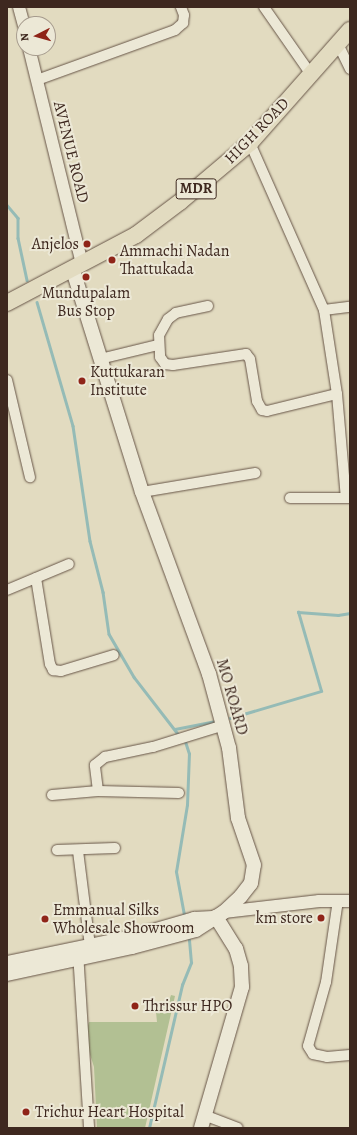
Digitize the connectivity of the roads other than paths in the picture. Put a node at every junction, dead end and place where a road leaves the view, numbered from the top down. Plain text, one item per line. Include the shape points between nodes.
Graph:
1 (181, 7) edge
2 (264, 7) edge
3 (350, 30) edge
4 (337, 42) junction
5 (31, 56) edge
6 (350, 69) edge
7 (310, 73) junction
8 (37, 80) junction
9 (250, 143) junction
10 (78, 267) junction
11 (7, 303) edge
12 (208, 306) dead end
13 (350, 307) edge
14 (324, 310) junction
15 (158, 345) junction
16 (100, 359) junction
17 (7, 380) edge
18 (337, 394) junction
19 (255, 473) dead end
20 (30, 477) dead end
21 (142, 492) junction
22 (290, 498) dead end
23 (348, 498) edge
24 (69, 564) dead end
25 (36, 578) junction
26 (7, 590) edge
27 (114, 655) dead end
28 (224, 725) junction
29 (98, 791) junction
30 (179, 793) dead end
31 (52, 795) dead end
32 (115, 848) dead end
33 (57, 850) dead end
34 (78, 851) junction
35 (344, 901) edge
36 (220, 915) junction
37 (82, 951) junction
38 (7, 963) edge
39 (7, 974) edge
40 (350, 1055) edge
41 (203, 1121) edge
42 (89, 1128) edge
43 (238, 1128) edge

1 - 8 street via 183,23 175,30
2 - 7 street
3 - 4 main road, HIGH ROAD / MDR
4 - 6 street
4 - 7 main road, HIGH ROAD / MDR
5 - 8 street, AVENUE ROAD
7 - 9 main road, HIGH ROAD / MDR
8 - 10 street, AVENUE ROAD
9 - 10 main road, HIGH ROAD / MDR via 136,235
9 - 14 street
10 - 11 main road, HIGH ROAD / MDR
10 - 16 main road, MO ROARD
12 - 15 street via 176,314 168,319 159,335
13 - 14 street
14 - 18 street
15 - 16 street
15 - 18 street via 160,357 165,364 173,365 246,354 250,359 257,401 262,410 267,411
16 - 21 main road, MO ROARD
17 - 20 street
18 - 23 street
19 - 21 street
21 - 28 main road, MO ROARD via 209,674
22 - 23 street
24 - 25 street
25 - 26 street
25 - 27 street via 50,664 54,670 61,671
28 - 29 street via 98,761 95,765
28 - 36 main road, MO ROARD via 238,818 254,864 251,883
29 - 30 street
29 - 31 street
32 - 34 street
33 - 34 street
34 - 37 street
35 - 36 street
35 - 40 street via 326,982 308,1046 313,1054 327,1057
36 - 37 main road, MO ROARD via 196,930 171,938
36 - 41 main road via 241,966 242,987
37 - 38 main road
37 - 39 main road, MO ROARD
37 - 42 street
41 - 43 street

